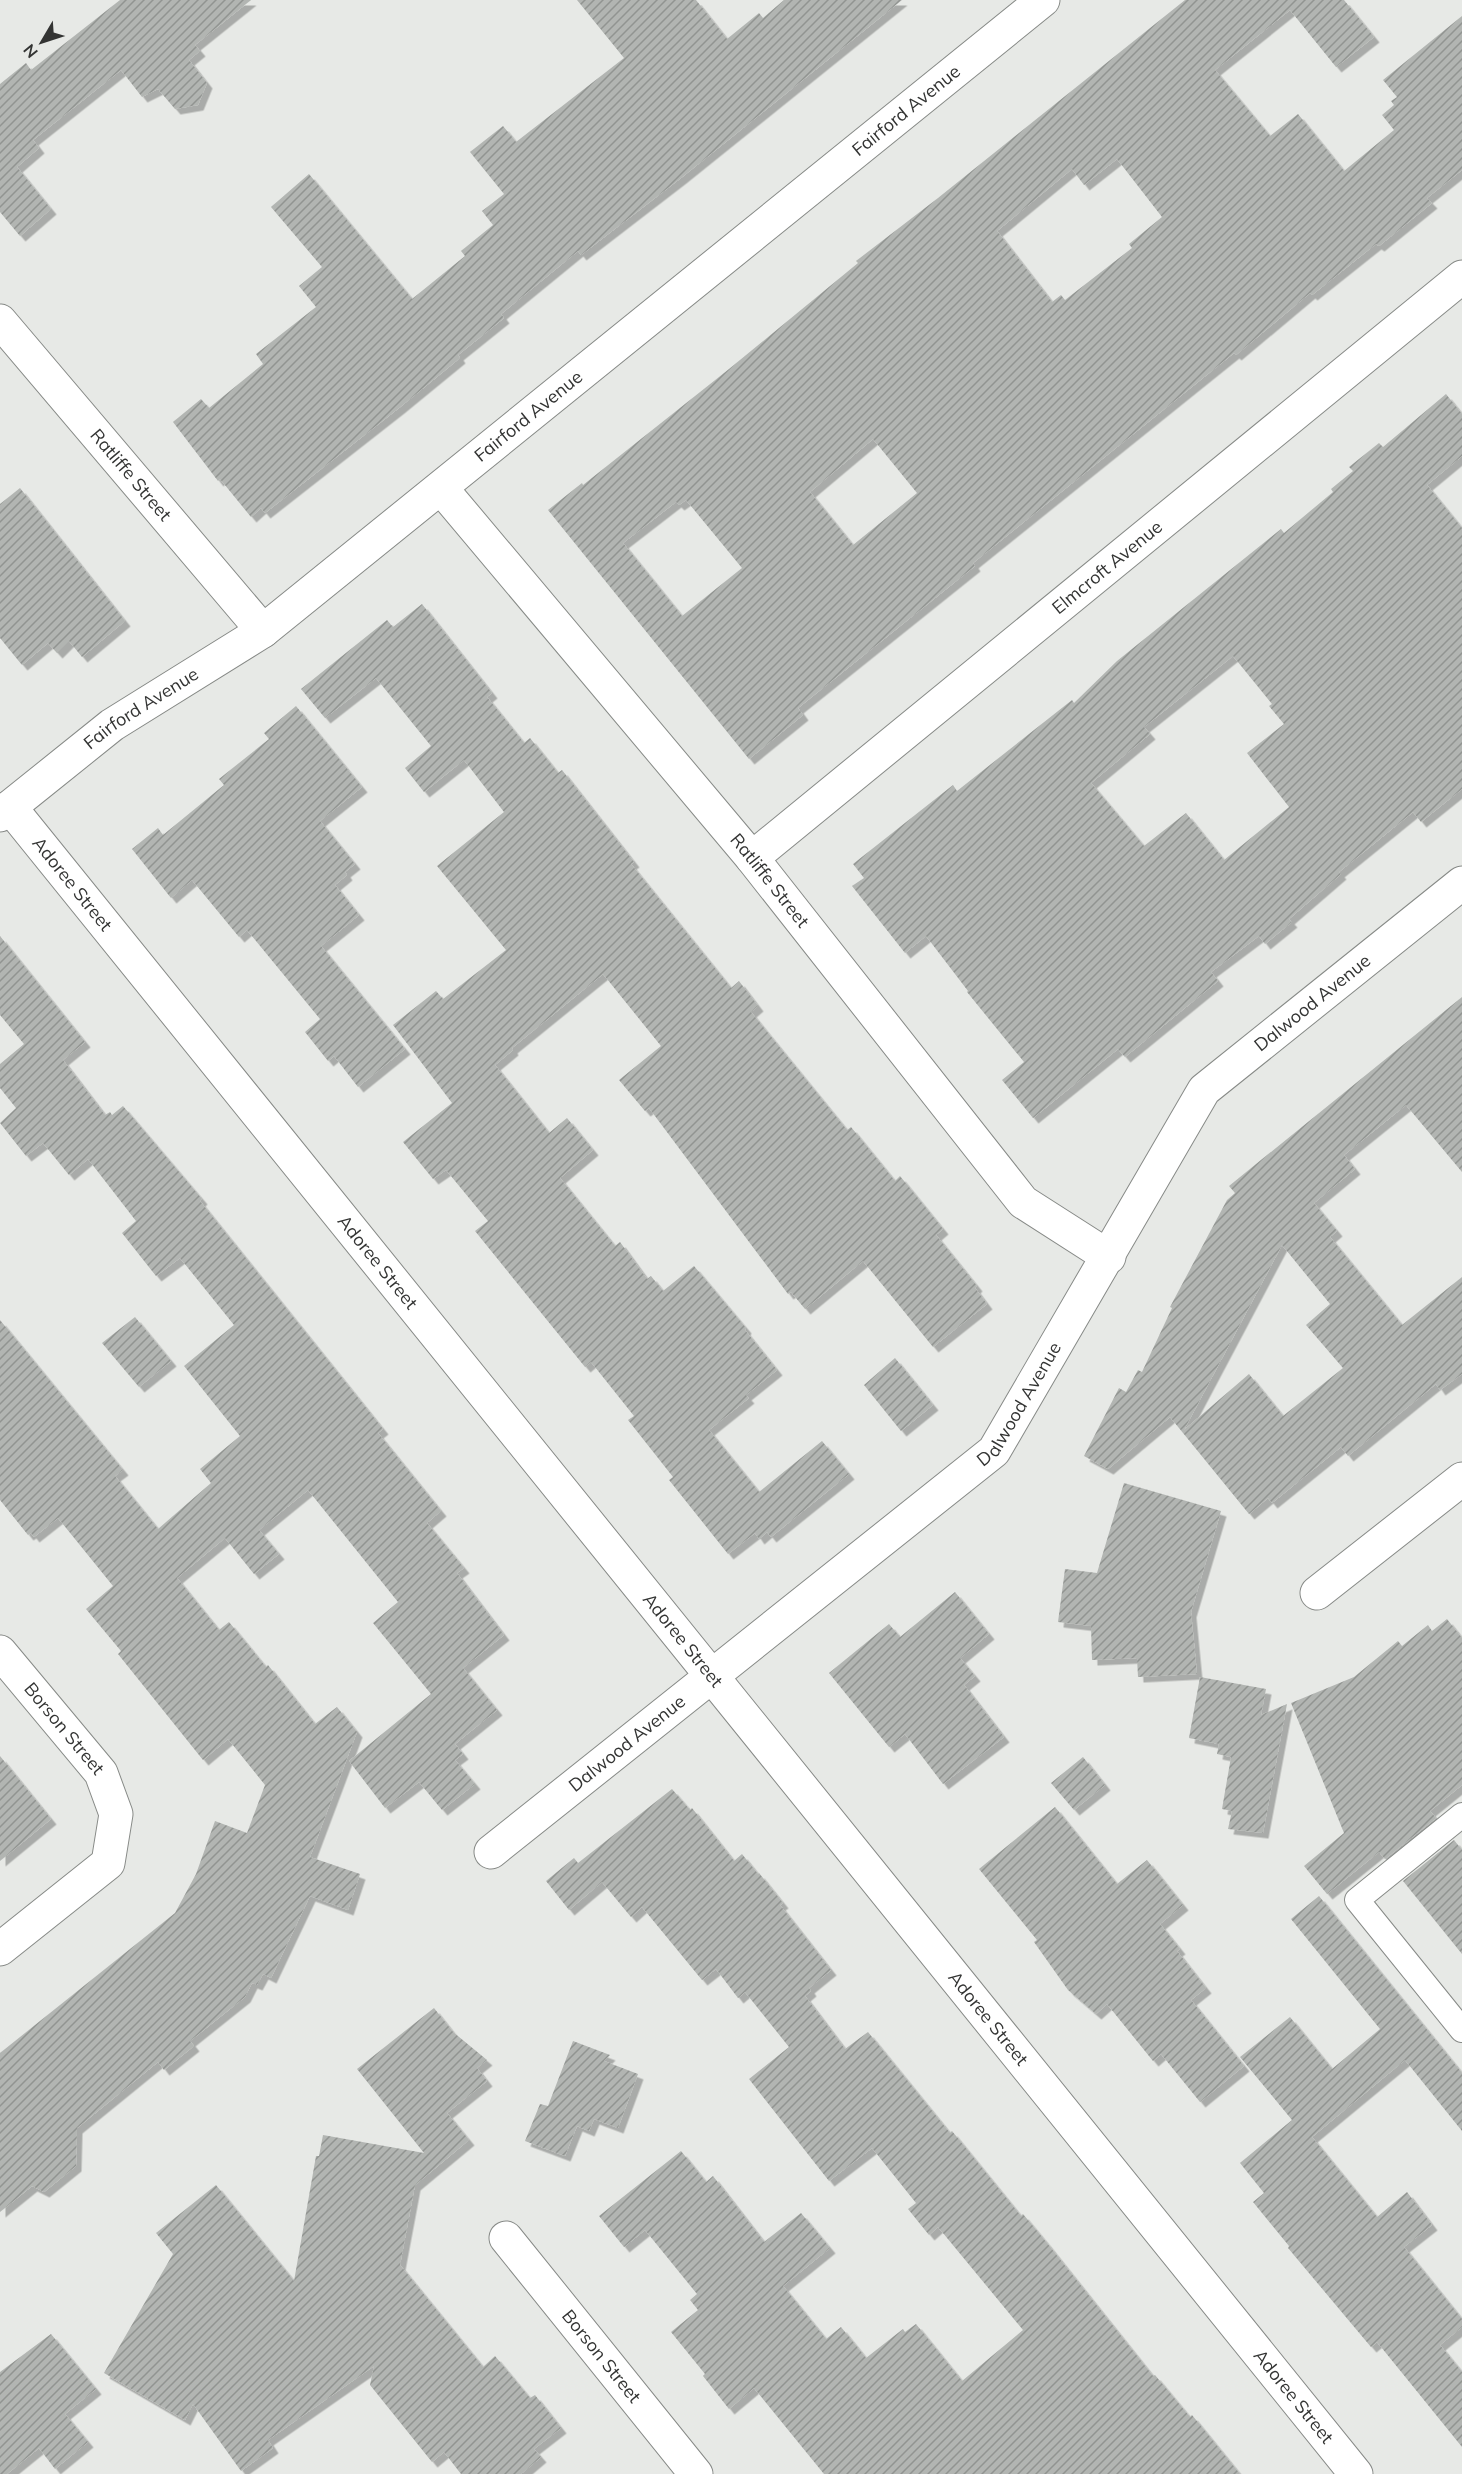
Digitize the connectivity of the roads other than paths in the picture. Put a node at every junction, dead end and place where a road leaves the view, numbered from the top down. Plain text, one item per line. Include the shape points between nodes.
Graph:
1 (1043, 0) edge
2 (1462, 277) edge
3 (0, 321) edge
4 (441, 488) junction
5 (263, 631) junction
6 (5, 811) edge
7 (752, 858) junction
8 (1462, 883) edge
9 (1108, 1257) junction
10 (1462, 1479) edge
11 (1317, 1593) dead end
12 (0, 1652) edge
13 (713, 1677) junction
14 (1462, 1815) edge
15 (491, 1852) dead end
16 (0, 1948) edge
17 (1462, 2030) edge
18 (506, 2238) dead end
19 (696, 2474) edge
20 (1356, 2474) edge

1 - 4 street, Fairford Avenue
2 - 7 street, Elmcroft Avenue
3 - 5 street, Ratliffe Street
4 - 5 street, Fairford Avenue
4 - 7 street, Ratliffe Street
5 - 6 street, Fairford Avenue via 112,724
6 - 13 street, Adoree Street
7 - 9 street, Ratliffe Street via 1023,1202
8 - 9 street, Dalwood Avenue via 1204,1090
9 - 13 street, Dalwood Avenue via 994,1451
10 - 11 street
12 - 16 street, Borson Street via 101,1773 116,1814 108,1863
13 - 15 street, Dalwood Avenue
13 - 20 street, Adoree Street
14 - 17 lane via 1357,1900
18 - 19 street, Borson Street

